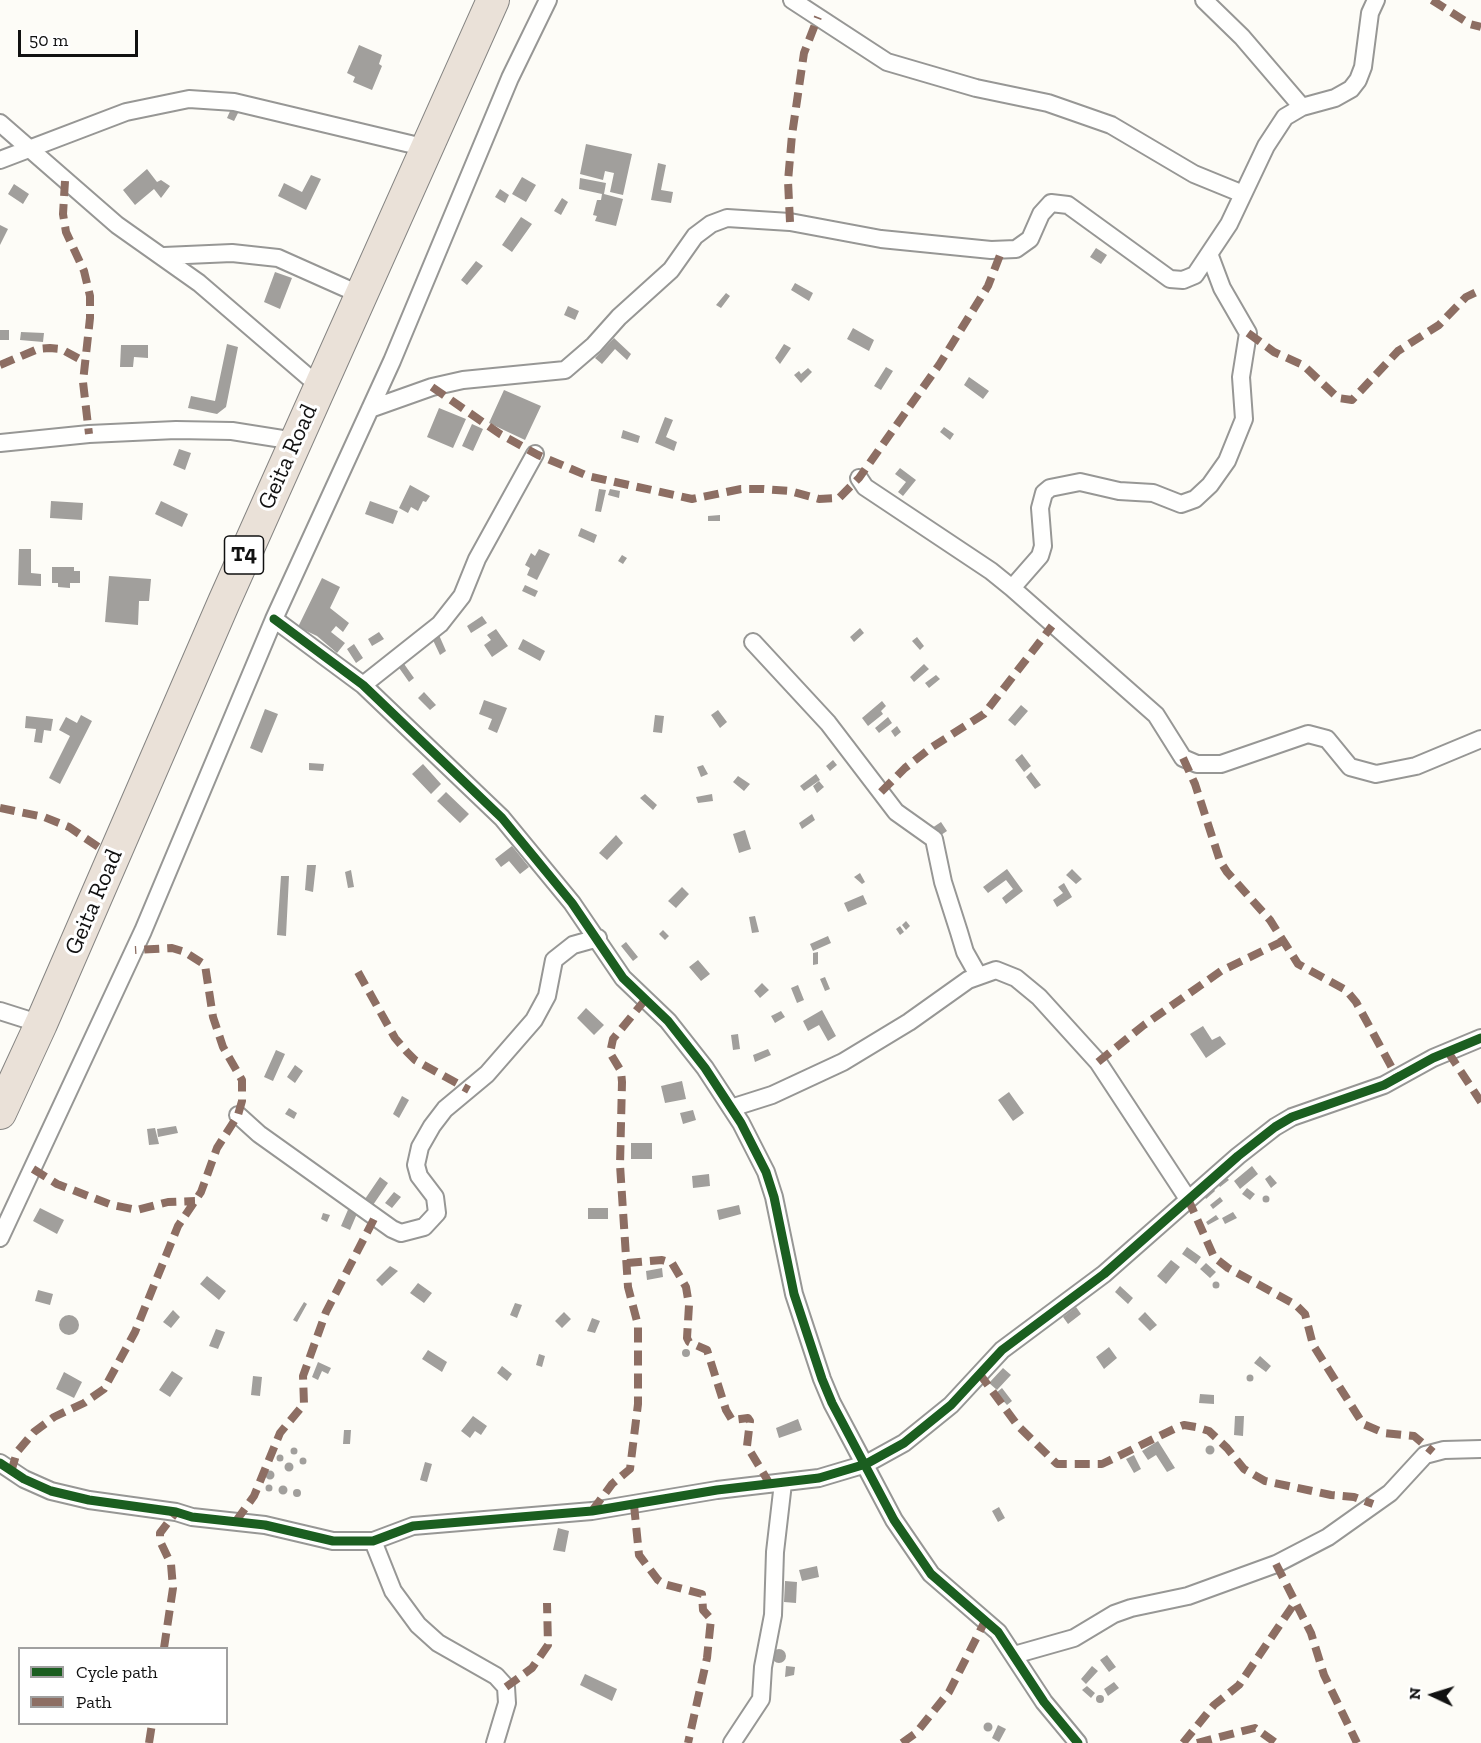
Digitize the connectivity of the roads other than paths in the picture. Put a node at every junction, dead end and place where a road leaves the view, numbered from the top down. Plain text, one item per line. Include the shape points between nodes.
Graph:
1 (493, 0) edge
2 (548, 0) edge
3 (792, 0) edge
4 (1204, 0) edge
5 (1376, 0) edge
6 (1302, 106) junction
7 (0, 123) edge
8 (30, 148) junction
9 (427, 148) junction
10 (0, 160) edge
11 (1243, 194) junction
12 (1210, 255) junction
13 (164, 256) junction
14 (361, 295) junction
15 (320, 387) junction
16 (370, 409) junction
17 (295, 441) junction
18 (0, 443) edge
19 (535, 454) dead end
20 (859, 478) dead end
21 (1012, 588) junction
22 (274, 619) junction
23 (753, 642) dead end
24 (363, 685) junction
25 (1481, 739) edge
26 (598, 938) junction
27 (978, 975) junction
28 (0, 1011) edge
29 (41, 1024) junction
30 (1481, 1038) edge
31 (731, 1108) junction
32 (0, 1113) edge
33 (238, 1115) dead end
34 (1188, 1199) junction
35 (0, 1238) edge
36 (1481, 1449) edge
37 (0, 1463) edge
38 (866, 1464) junction
39 (783, 1483) junction
40 (373, 1541) junction
41 (1014, 1654) junction
42 (495, 1743) edge
43 (732, 1743) edge
44 (1078, 1743) edge

1 - 9 highway, Geita Road / T4
2 - 16 street via 510,78
3 - 11 street via 887,62 976,88 1048,103 1111,125 1194,174
4 - 6 street
5 - 6 street via 1358,80 1335,98
6 - 11 street via 1285,117 1273,132
7 - 8 street
8 - 9 street via 126,112 189,99 234,102
8 - 10 street
8 - 13 street via 117,225
9 - 14 highway, Geita Road / T4
11 - 12 street
12 - 16 street via 1195,275 1183,280 1170,279 1068,205 1051,202 1030,239 1016,249 892,240 790,222 727,218 695,236 671,270 565,370 462,380
12 - 21 street via 1222,288 1248,333 1241,377 1244,419 1227,461 1210,485 1195,499 1181,504 1153,493 1119,491 1080,482 1050,488 1044,493 1040,508 1040,556
13 - 14 street via 232,253 278,258
13 - 15 street
14 - 15 highway, Geita Road / T4
15 - 17 highway, Geita Road / T4
16 - 22 street
17 - 18 street via 232,431 176,430
17 - 29 highway, Geita Road / T4
19 - 24 street via 477,559 462,596 440,624
20 - 21 street via 865,487
21 - 25 street via 1138,698 1166,729 1183,758 1197,764 1221,764 1308,734 1327,739 1350,767 1376,774 1416,766
22 - 24 street
22 - 35 street via 143,932
23 - 27 street via 828,723 896,812 934,839 958,932
24 - 26 street via 502,818
26 - 31 street via 623,978 668,1021
26 - 33 street via 573,945 554,960 547,996 534,1020 487,1074 432,1126 420,1147 416,1165 419,1176 435,1197 437,1213 424,1227 401,1233 392,1229
27 - 31 street via 843,1062 772,1095
27 - 34 street via 996,970 1007,973 1057,1015 1098,1062
28 - 29 street
29 - 32 highway, Geita Road / T4
30 - 34 street via 1384,1084 1292,1117 1247,1148
31 - 38 street via 766,1172 794,1294 822,1378
34 - 38 street via 1104,1274 1002,1350 931,1422
36 - 41 street via 1425,1455 1390,1493 1328,1537 1276,1564 1188,1596 1123,1611 1074,1638
37 - 40 street via 51,1491 89,1500 265,1525 333,1541
38 - 39 street via 819,1478
38 - 41 street via 894,1520 931,1574 979,1614
39 - 40 street via 592,1511 413,1526
39 - 43 street via 773,1615 761,1699
40 - 42 street via 393,1591 418,1625 438,1643 496,1676 506,1687 507,1703
41 - 44 street via 1044,1702

